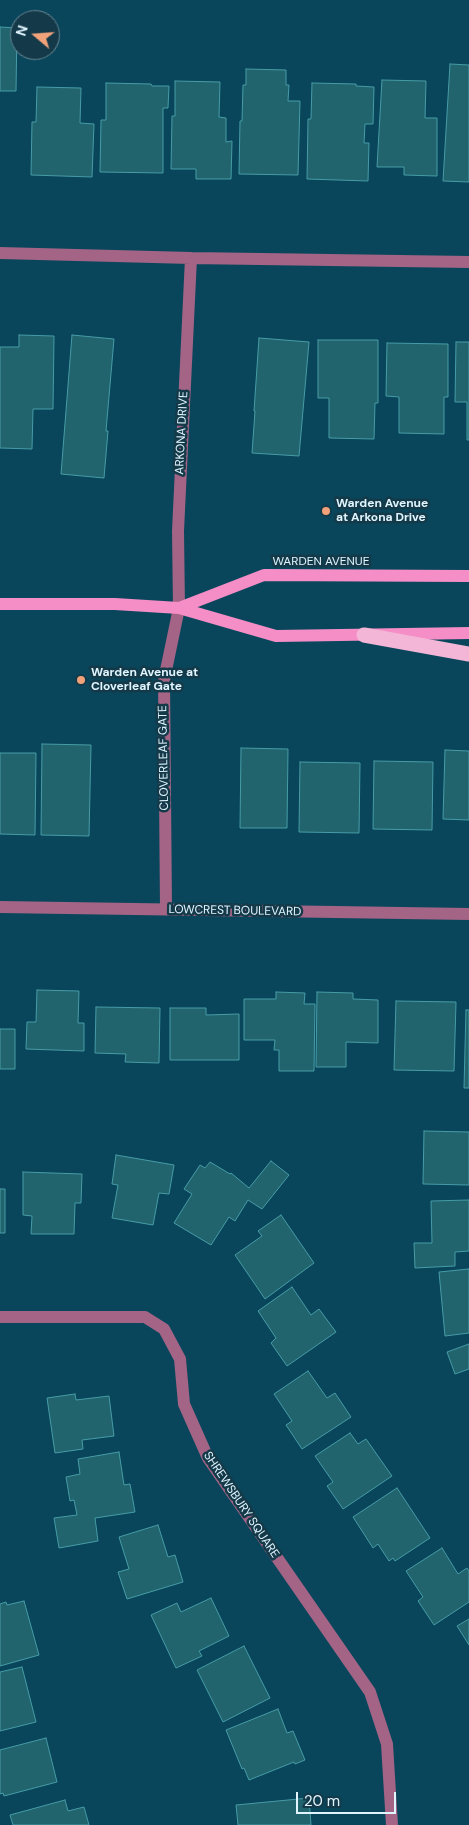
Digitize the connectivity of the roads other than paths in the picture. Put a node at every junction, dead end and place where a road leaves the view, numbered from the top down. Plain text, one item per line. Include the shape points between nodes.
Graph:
1 (0, 253) edge
2 (191, 258) junction
3 (469, 262) edge
4 (469, 576) edge
5 (0, 604) edge
6 (180, 608) junction
7 (469, 633) edge
8 (364, 635) junction
9 (469, 654) edge
10 (0, 907) edge
11 (166, 909) junction
12 (469, 914) edge
13 (0, 1317) edge
14 (392, 1825) edge

1 - 2 street
2 - 3 street
2 - 6 street, ARKONA DRIVE via 178,531
4 - 6 main road, WARDEN AVENUE via 264,576
5 - 6 main road, WARDEN AVENUE via 115,604
6 - 8 main road, WARDEN AVENUE via 276,636
6 - 11 street, CLOVERLEAF GATE via 164,680
7 - 8 main road, WARDEN AVENUE
8 - 9 highway
10 - 11 street, LOWCREST BOULEVARD
11 - 12 street, LOWCREST BOULEVARD
13 - 14 street, SHREWSBURY SQUARE via 145,1317 164,1329 180,1359 184,1404 208,1458 370,1692 387,1744

